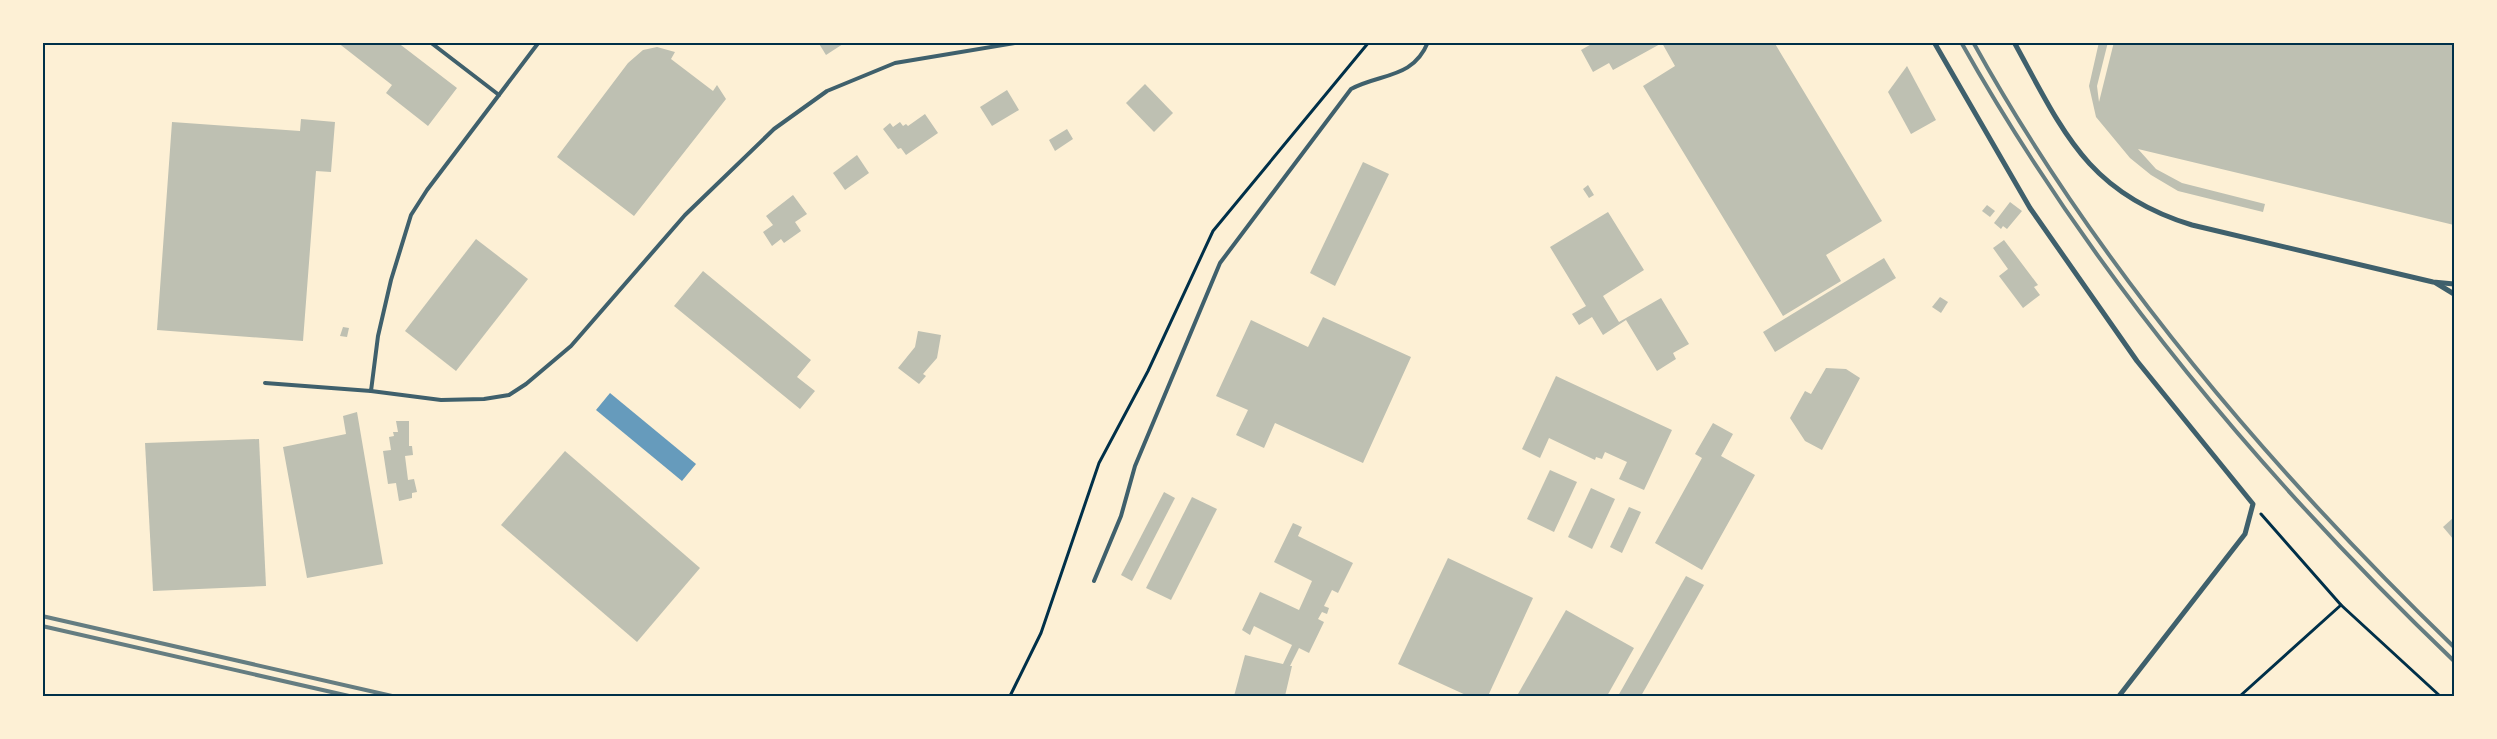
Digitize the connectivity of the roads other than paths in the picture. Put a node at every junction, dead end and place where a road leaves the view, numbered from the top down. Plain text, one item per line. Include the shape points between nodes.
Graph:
1 (430, 42) edge
2 (539, 42) edge
3 (1021, 42) edge
4 (1428, 42) edge
5 (1934, 42) edge
6 (2014, 42) edge
7 (499, 95) junction
8 (2433, 282) junction
9 (2454, 284) edge
10 (2454, 294) edge
11 (265, 383) dead end
12 (371, 391) junction
13 (1094, 581) dead end
14 (2119, 696) edge

1 - 7 lane
2 - 7 lane
3 - 12 lane via 895,63 826,91 774,129 685,215 571,346 509,395 441,400
4 - 13 lane via 1415,62 1401,72 1352,89 1220,263 1135,466 1121,516
5 - 14 street via 2030,208 2137,361 2253,504 2245,534
6 - 8 street via 2079,153 2103,179 2133,201 2160,216 2192,225
7 - 12 lane via 411,215 378,336
8 - 9 street
8 - 10 street
11 - 12 lane

